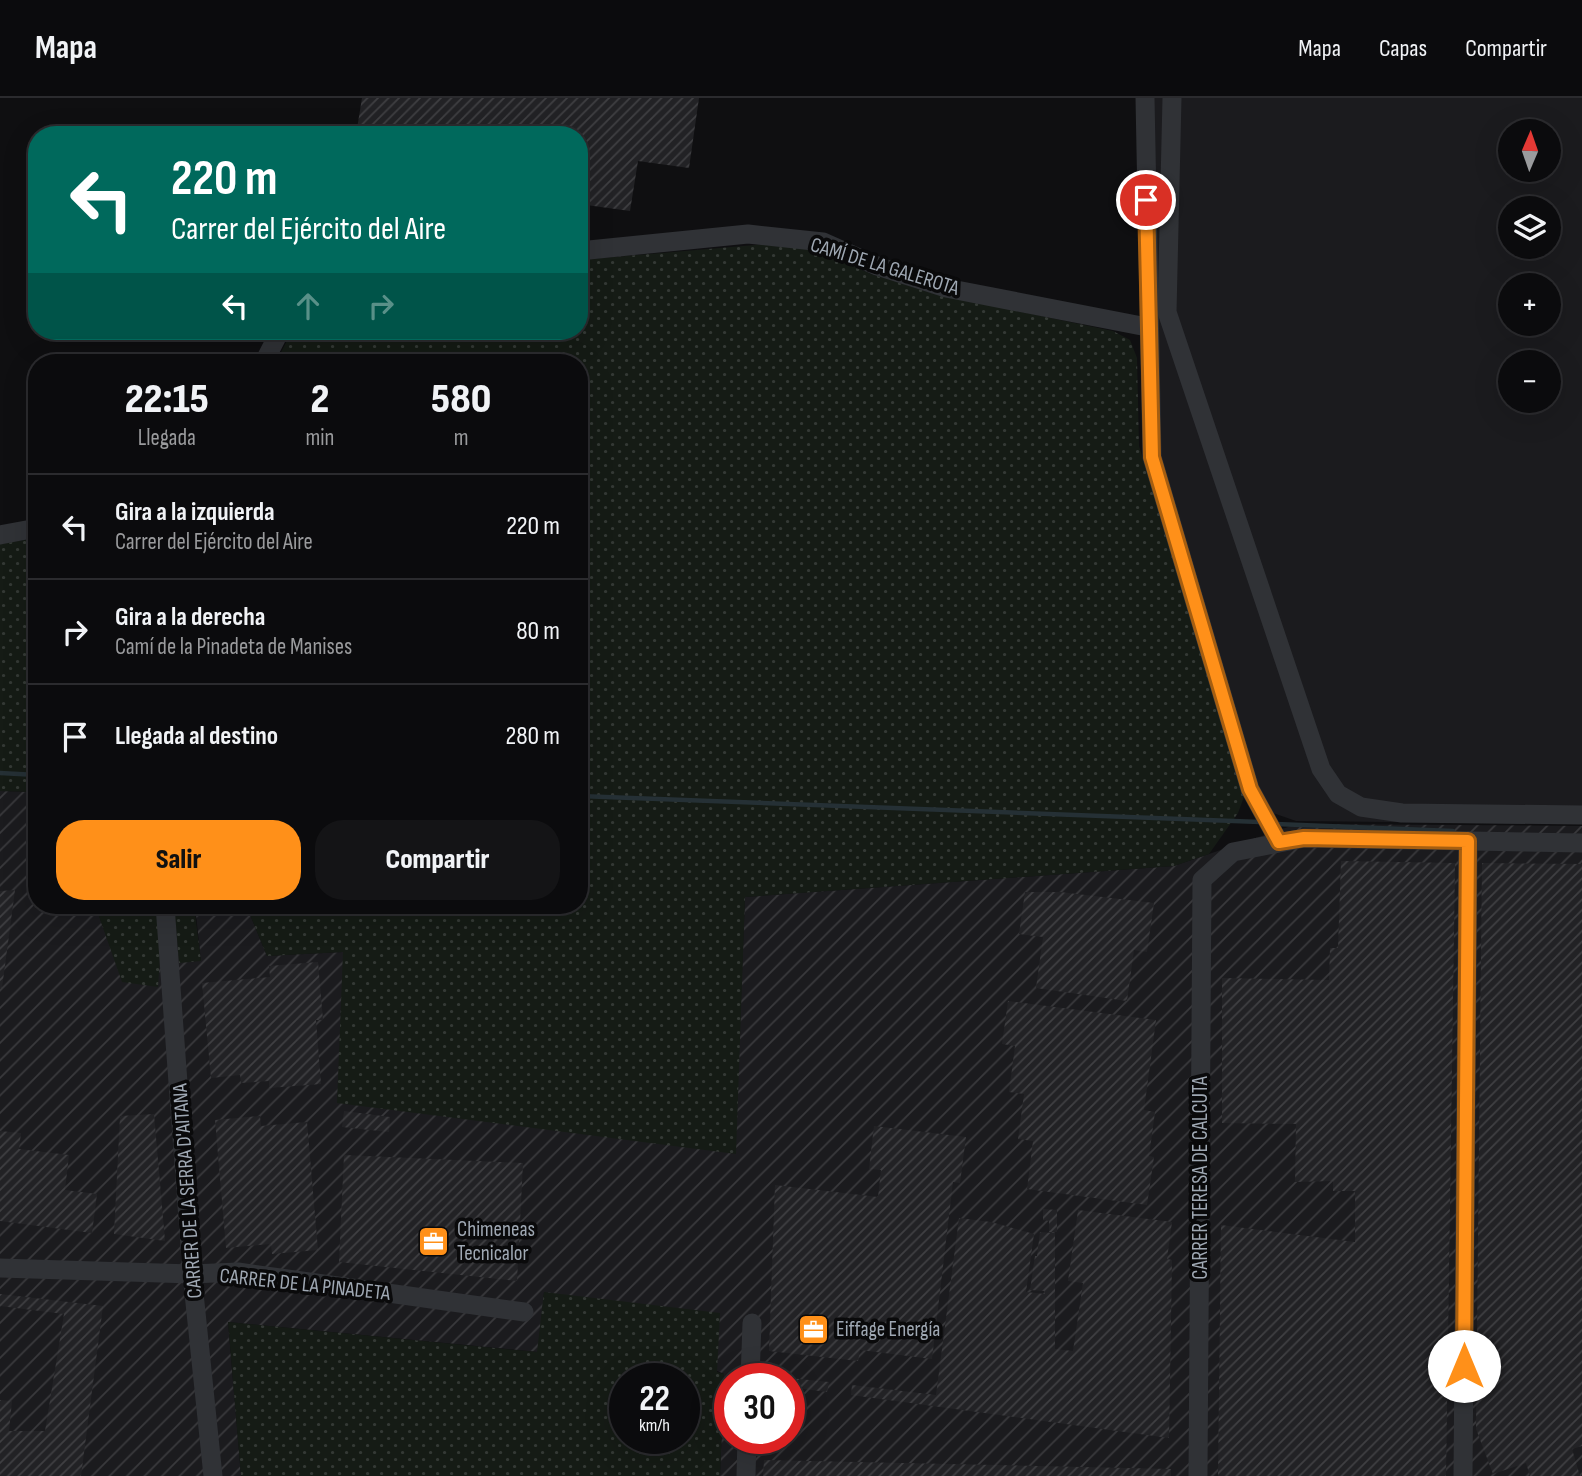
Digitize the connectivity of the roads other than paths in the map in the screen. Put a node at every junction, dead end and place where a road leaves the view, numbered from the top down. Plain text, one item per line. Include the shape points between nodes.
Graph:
1 (1145, 98) edge
2 (1172, 98) edge
3 (588, 250) edge
4 (1147, 327) junction
5 (28, 530) edge
6 (0, 535) edge
7 (1582, 815) edge
8 (1468, 841) junction
9 (1279, 842) junction
10 (1582, 843) edge
11 (166, 914) edge
12 (0, 1268) edge
13 (192, 1274) junction
14 (524, 1311) dead end
15 (752, 1324) dead end
16 (751, 1363) edge
17 (747, 1454) edge
18 (213, 1476) edge
19 (746, 1476) edge
20 (1198, 1476) edge
21 (1463, 1476) edge

1 - 4 street
2 - 7 street via 1167,312 1321,769 1338,794 1361,807 1402,813
3 - 4 street, CAMÍ DE LA GALEROTA via 748,234 823,242 877,266 946,288
4 - 9 street via 1152,457 1250,789
5 - 6 street
8 - 9 street via 1304,838
8 - 10 street
8 - 21 street
9 - 20 street, CARRER TERESA DE CALCUTA via 1233,852 1202,880
11 - 13 street, CARRER DE LA SERRA D'AITANA
12 - 13 street, CARRER DE LA PINADETA
13 - 14 street, CARRER DE LA PINADETA via 238,1272
13 - 18 street, CARRER DE LA SERRA D'AITANA
15 - 16 street
17 - 19 street

